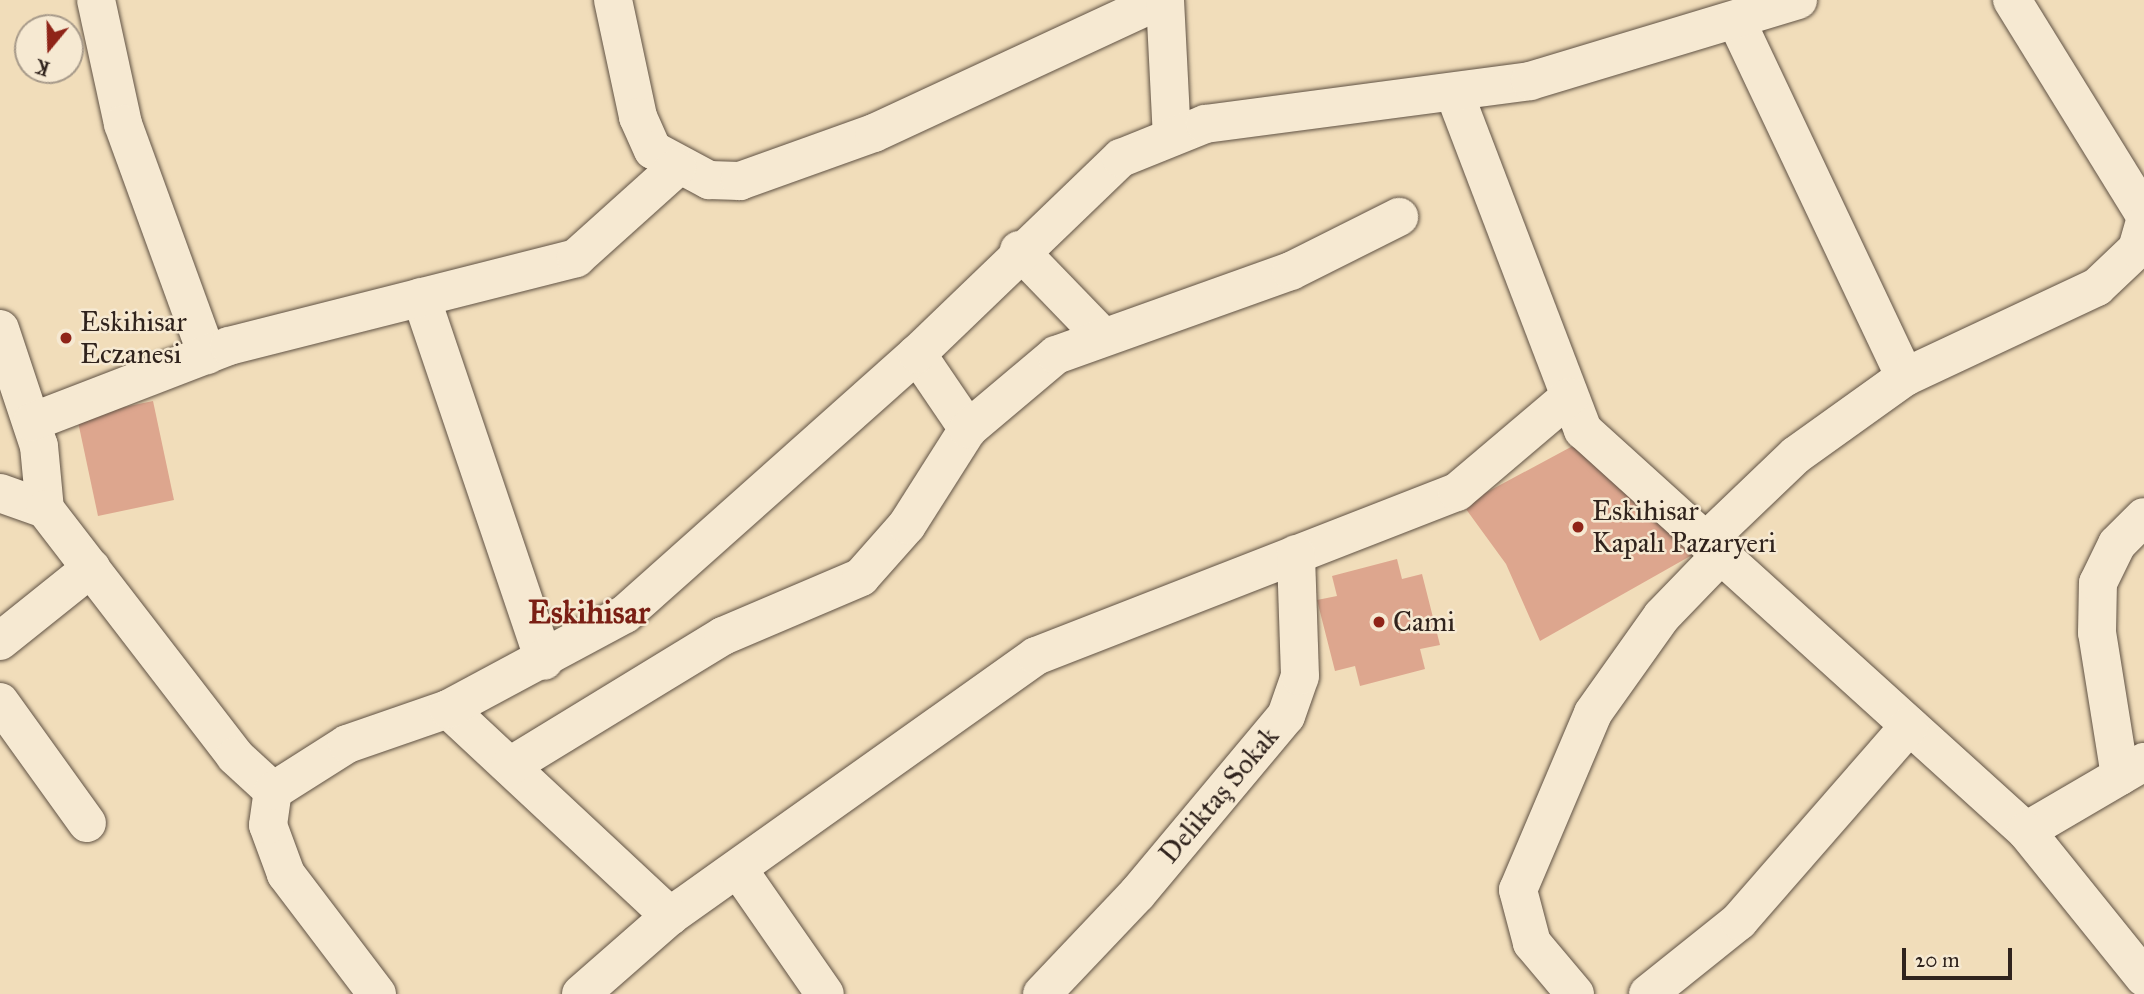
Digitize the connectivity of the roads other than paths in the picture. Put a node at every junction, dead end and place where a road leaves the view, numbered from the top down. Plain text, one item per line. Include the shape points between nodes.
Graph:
1 (96, 0) edge
2 (613, 0) edge
3 (1163, 0) edge
4 (1798, 0) edge
5 (2012, 0) edge
6 (1737, 22) junction
7 (1455, 95) junction
8 (1172, 137) junction
9 (677, 167) junction
10 (2144, 214) edge
11 (1399, 217) dead end
12 (2144, 224) edge
13 (1019, 250) junction
14 (421, 297) junction
15 (0, 329) edge
16 (1102, 337) junction
17 (917, 354) junction
18 (207, 355) junction
19 (1905, 377) junction
20 (1569, 397) junction
21 (32, 422) junction
22 (968, 429) junction
23 (0, 493) edge
24 (45, 509) junction
25 (2144, 517) edge
26 (1713, 548) junction
27 (1296, 554) junction
28 (91, 568) junction
29 (0, 641) edge
30 (544, 661) junction
31 (0, 702) edge
32 (448, 709) junction
33 (1909, 726) junction
34 (510, 766) junction
35 (2132, 769) edge
36 (273, 791) junction
37 (87, 823) dead end
38 (2026, 831) junction
39 (738, 869) junction
40 (670, 916) junction
41 (2144, 977) edge
42 (377, 994) edge
43 (581, 994) edge
44 (825, 994) edge
45 (1042, 994) edge
46 (1575, 994) edge
47 (1648, 994) edge

1 - 18 street via 122,124
2 - 9 street via 638,117 653,150
3 - 8 street
3 - 9 street via 790,168 740,181 709,180
4 - 6 street
5 - 10 street
6 - 7 street via 1530,81
6 - 19 street
7 - 8 street via 1282,110
7 - 20 street
8 - 13 street via 1121,158
9 - 14 street via 576,258
11 - 16 street via 1291,271
12 - 19 street via 2137,248 2097,287
13 - 16 street
13 - 17 street
14 - 18 street
14 - 30 street
15 - 21 street
16 - 22 street via 1056,355
17 - 22 street
17 - 30 street via 625,614
18 - 21 street
19 - 26 street via 1796,455
20 - 26 street via 1583,430
20 - 27 street via 1457,492
21 - 24 street
22 - 34 street via 907,525 861,577 723,636
23 - 24 street
24 - 28 street
25 - 35 street via 2117,544 2098,583 2097,633
26 - 33 street
26 - 46 street via 1593,713 1518,890 1532,943
27 - 39 street via 1036,656
27 - 45 street, Deliktaş Sokak via 1300,676 1286,716 1137,894
28 - 29 street
28 - 36 street via 235,756
30 - 32 street
31 - 37 street
32 - 34 street
32 - 36 street via 347,744
33 - 38 street
33 - 47 street via 1739,921
34 - 40 street
35 - 38 street
36 - 42 street via 268,825 286,873
38 - 41 street
39 - 40 street
39 - 44 street
40 - 43 street

